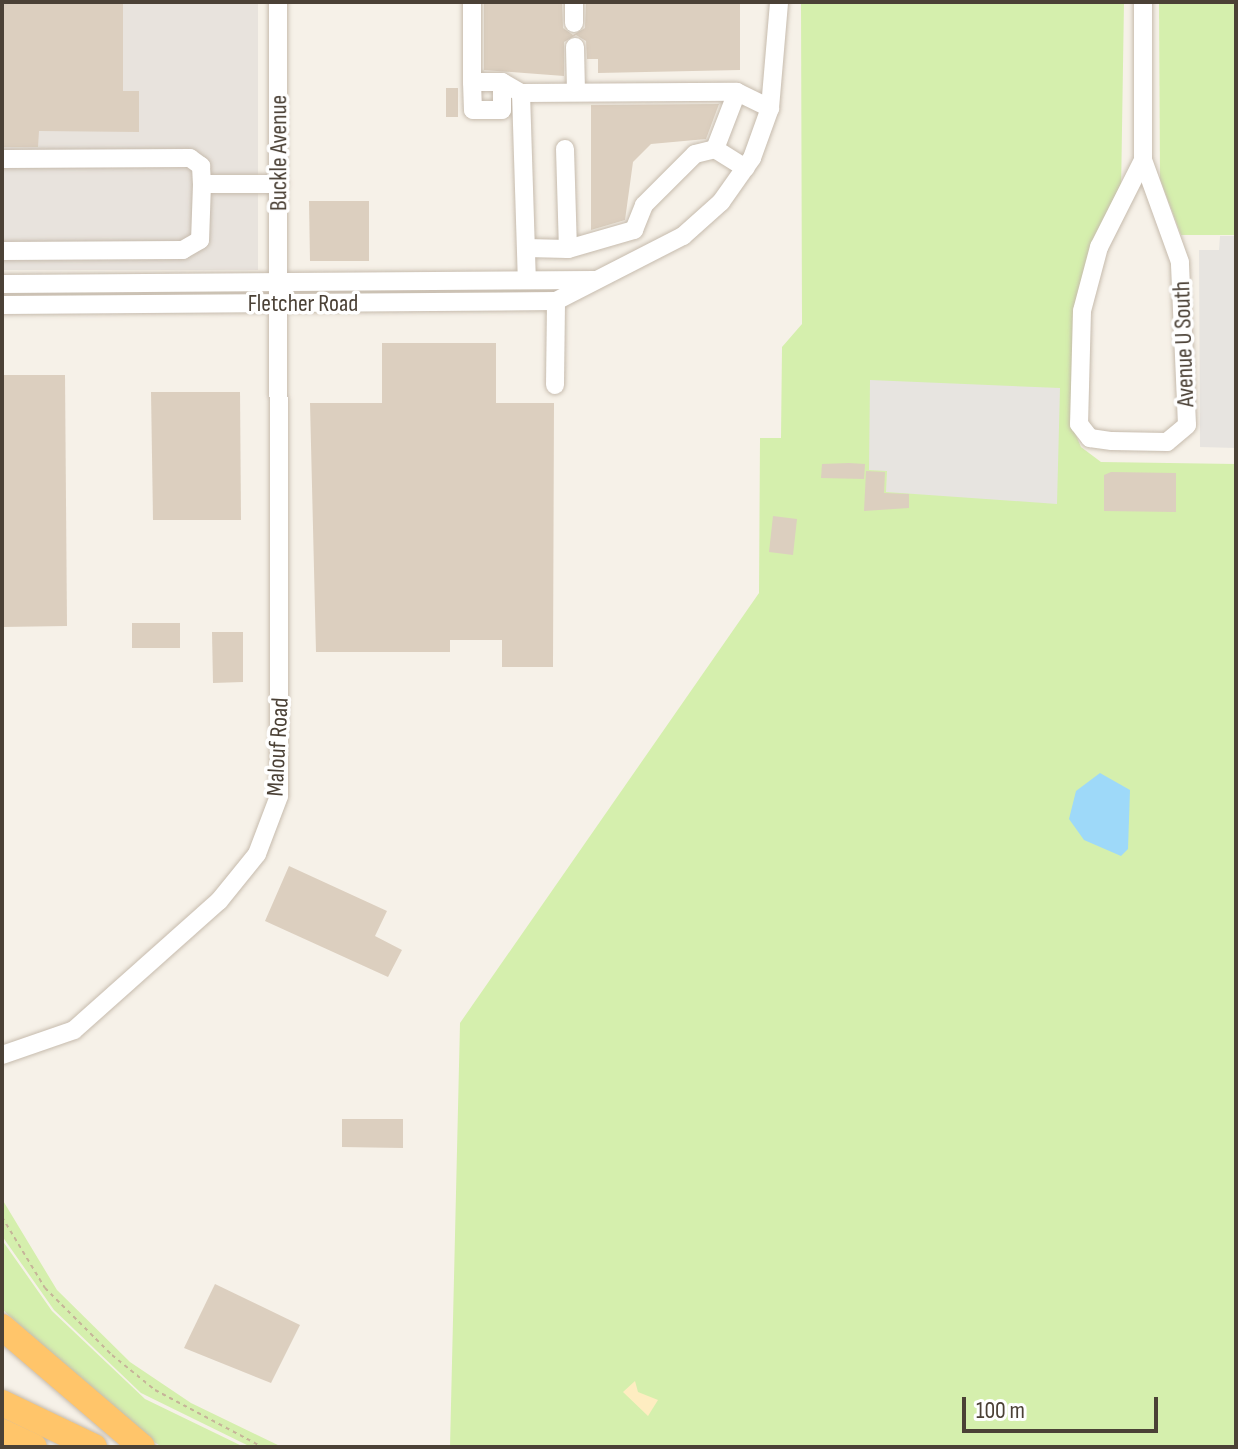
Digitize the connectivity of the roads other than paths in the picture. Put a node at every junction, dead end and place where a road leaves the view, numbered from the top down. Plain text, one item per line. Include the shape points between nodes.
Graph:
1 (278, 2) edge
2 (472, 2) edge
3 (574, 2) edge
4 (779, 2) edge
5 (1143, 2) edge
6 (574, 23) dead end
7 (575, 47) dead end
8 (472, 82) junction
9 (502, 82) junction
10 (576, 91) junction
11 (737, 92) junction
12 (521, 93) junction
13 (770, 108) junction
14 (565, 149) dead end
15 (715, 149) junction
16 (2, 159) edge
17 (1143, 160) junction
18 (745, 168) junction
19 (202, 184) junction
20 (279, 184) junction
21 (634, 230) junction
22 (526, 248) junction
23 (575, 249) junction
24 (2, 251) edge
25 (648, 257) junction
26 (527, 280) junction
27 (592, 280) junction
28 (2, 284) edge
29 (279, 295) junction
30 (556, 301) junction
31 (2, 305) edge
32 (555, 385) dead end
33 (2, 1055) edge
34 (2, 1327) edge
35 (2, 1403) edge
36 (2, 1432) edge
37 (34, 1447) edge
38 (94, 1447) edge
39 (142, 1447) edge

1 - 20 street, Buckle Avenue
2 - 8 street
3 - 6 street
4 - 13 street, Fletcher Road
5 - 17 street, Avenue U South
7 - 10 street
8 - 9 street
8 - 9 street via 473,110 502,110
9 - 12 street
10 - 11 street
10 - 12 street
11 - 13 street
11 - 15 street
12 - 22 street
13 - 18 street, Fletcher Road
14 - 23 street
15 - 18 street
15 - 21 street via 695,154 644,205
16 - 19 street via 190,158 201,166
17 - 17 street, Avenue U South via 1088,276 1079,424 1090,438 1167,442 1187,425 1180,262
18 - 25 street, Fletcher Road via 721,202
19 - 20 street
19 - 24 street via 200,240 183,250
20 - 29 street, Buckle Avenue
21 - 23 street
21 - 25 street
22 - 23 street
22 - 26 street
23 - 27 street
25 - 27 street, Fletcher Road
26 - 27 street, Fletcher Road
26 - 29 street, Fletcher Road
27 - 30 street, Fletcher Road
28 - 29 street, Fletcher Road
29 - 30 street, Fletcher Road
29 - 31 street, Fletcher Road
29 - 33 street, Malouf Road via 282,763 268,832 219,901 97,1013 57,1039
30 - 32 street
34 - 39 highway
35 - 38 highway
36 - 37 highway

